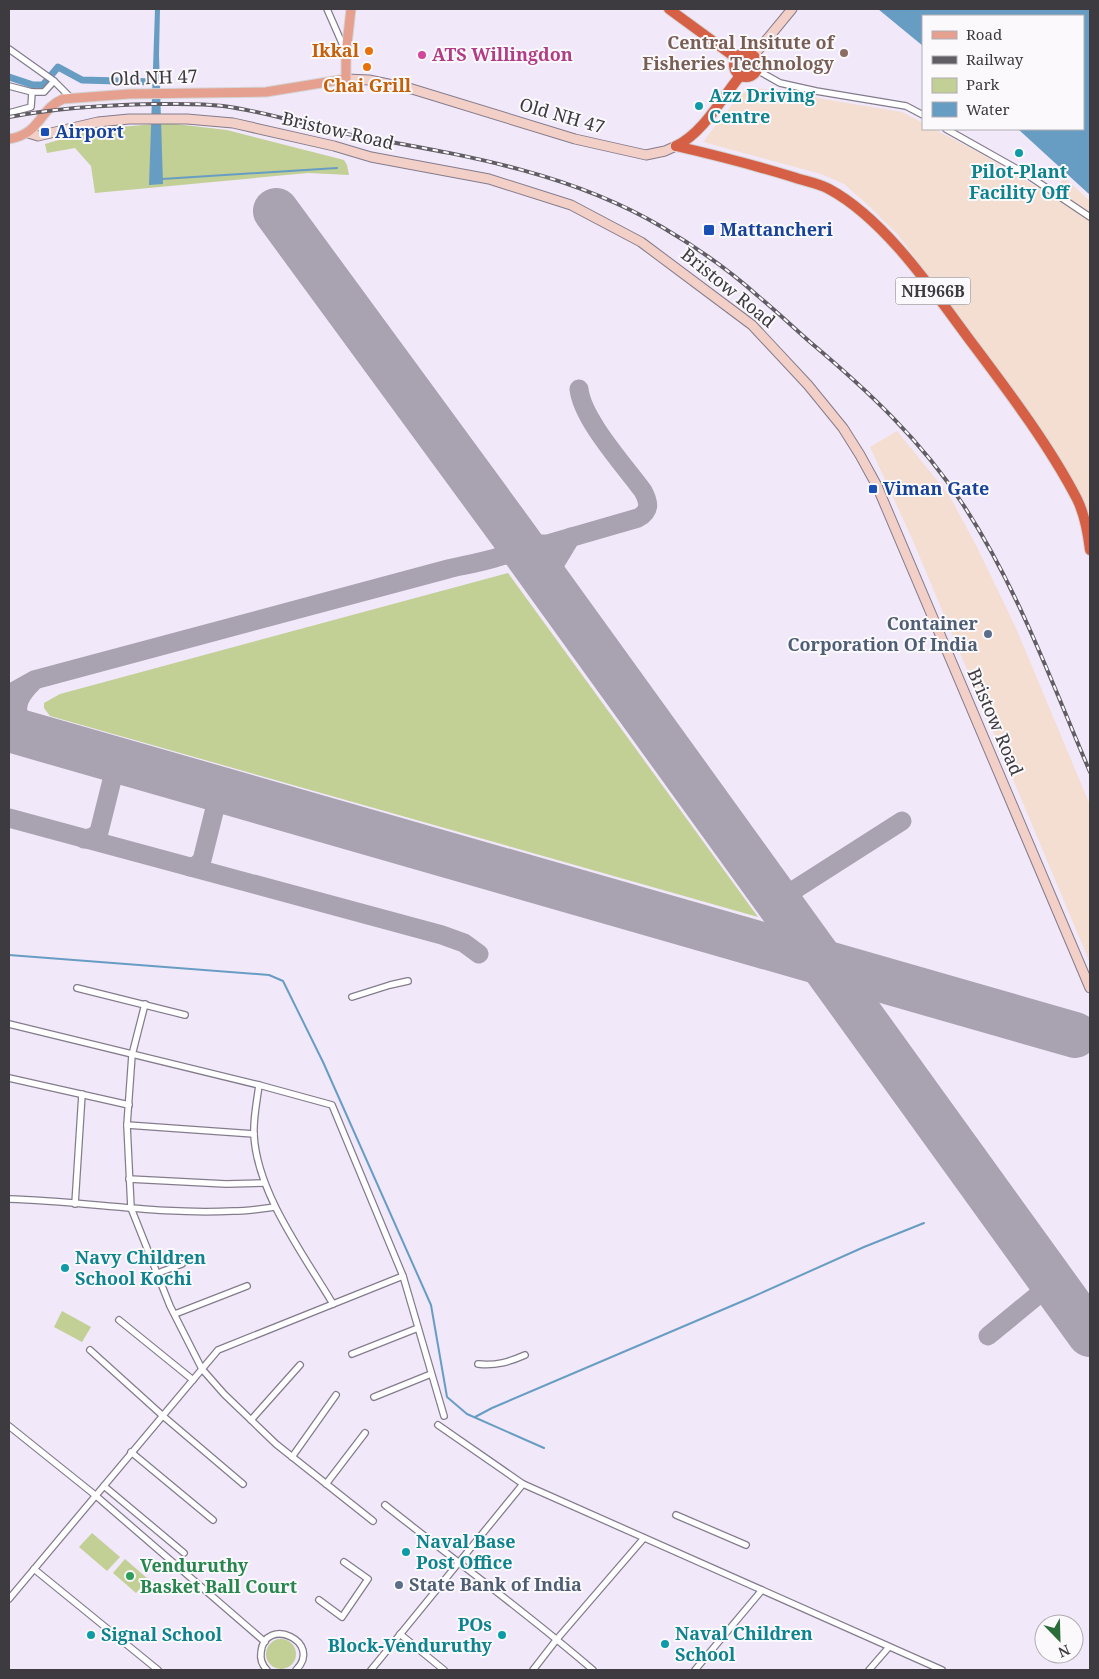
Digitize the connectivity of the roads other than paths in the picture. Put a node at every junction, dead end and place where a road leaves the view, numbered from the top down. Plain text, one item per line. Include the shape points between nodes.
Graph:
1 (327, 9) edge
2 (351, 9) edge
3 (669, 9) edge
4 (792, 9) edge
5 (9, 49) edge
6 (346, 53) junction
7 (754, 55) junction
8 (736, 58) junction
9 (757, 70) junction
10 (740, 76) junction
11 (346, 79) junction
12 (54, 81) junction
13 (9, 86) edge
14 (32, 92) junction
15 (71, 98) junction
16 (9, 112) edge
17 (922, 114) edge
18 (948, 130) edge
19 (28, 133) junction
20 (9, 139) edge
21 (676, 146) junction
22 (1090, 217) edge
23 (1090, 550) edge
24 (408, 981) dead end
25 (76, 988) dead end
26 (1090, 988) edge
27 (352, 997) dead end
28 (145, 1004) junction
29 (185, 1015) dead end
30 (9, 1024) edge
31 (132, 1055) junction
32 (9, 1078) edge
33 (258, 1085) junction
34 (82, 1094) junction
35 (129, 1105) junction
36 (127, 1125) junction
37 (254, 1134) junction
38 (128, 1179) junction
39 (264, 1183) junction
40 (9, 1199) edge
41 (75, 1204) junction
42 (275, 1207) junction
43 (130, 1208) junction
44 (182, 1264) dead end
45 (158, 1273) junction
46 (403, 1276) junction
47 (247, 1286) dead end
48 (333, 1304) junction
49 (174, 1314) junction
50 (119, 1320) dead end
51 (418, 1328) junction
52 (90, 1350) dead end
53 (352, 1354) dead end
54 (525, 1355) dead end
55 (478, 1364) dead end
56 (300, 1366) dead end
57 (202, 1369) junction
58 (431, 1374) junction
59 (193, 1380) junction
60 (336, 1395) dead end
61 (374, 1397) dead end
62 (163, 1416) junction
63 (444, 1416) dead end
64 (251, 1420) junction
65 (438, 1425) dead end
66 (9, 1426) edge
67 (365, 1432) dead end
68 (131, 1452) junction
69 (292, 1457) junction
70 (243, 1484) dead end
71 (326, 1484) junction
72 (523, 1484) junction
73 (104, 1486) junction
74 (95, 1495) junction
75 (385, 1505) dead end
76 (676, 1515) dead end
77 (213, 1520) dead end
78 (373, 1521) dead end
79 (644, 1538) junction
80 (746, 1545) dead end
81 (184, 1554) dead end
82 (344, 1562) dead end
83 (458, 1563) junction
84 (34, 1569) junction
85 (762, 1590) junction
86 (9, 1597) edge
87 (319, 1600) dead end
88 (400, 1634) junction
89 (557, 1639) junction
90 (265, 1642) junction
91 (889, 1647) junction
92 (299, 1669) edge
93 (158, 1670) edge
94 (267, 1670) edge
95 (371, 1670) edge
96 (444, 1670) edge
97 (533, 1670) edge
98 (594, 1670) edge
99 (695, 1670) edge
100 (869, 1670) edge
101 (942, 1670) edge

1 - 6 street
2 - 6 main road
3 - 8 highway
4 - 7 street
5 - 12 street
6 - 11 main road
7 - 8 highway via 742,53
7 - 9 highway via 758,62
8 - 10 highway via 735,70
9 - 10 highway via 752,76
9 - 17 street via 780,83 906,106
10 - 21 highway, Old NH 47 via 707,119
11 - 15 main road, Old NH 47 via 266,92
11 - 21 street, Old NH 47 via 412,89 575,139 641,154
12 - 14 street via 44,92
12 - 15 street
13 - 14 street
14 - 16 street via 31,107
15 - 19 main road, Old NH 47 via 55,102
18 - 22 street via 1026,174
19 - 20 main road, Old NH 47
19 - 26 street, Bristow Road via 38,136 98,122 128,119 187,119 233,124 371,157 489,179 571,205 642,242 752,324 843,428 876,486
21 - 23 highway, NH966B via 745,162 828,188 884,232 944,305 1044,444 1078,500
24 - 27 street
25 - 28 street
28 - 29 street
28 - 31 street
30 - 31 street
31 - 33 street
31 - 35 street
32 - 34 street
33 - 37 street
33 - 46 street via 332,1105
34 - 35 street
34 - 41 street
35 - 36 street
36 - 37 street
36 - 38 street
37 - 39 street
38 - 39 street
38 - 43 street
39 - 42 street
40 - 41 street
41 - 43 street
42 - 43 street via 233,1211
42 - 48 street
43 - 45 street
44 - 45 street
45 - 49 street
46 - 48 street
46 - 51 street
47 - 49 street
48 - 57 street via 218,1350
49 - 57 street
50 - 59 street
51 - 53 street
51 - 58 street
52 - 62 street
54 - 55 street via 509,1362
56 - 64 street
57 - 59 street
57 - 64 street
58 - 61 street
58 - 63 street
59 - 62 street
60 - 69 street
62 - 68 street
62 - 70 street
64 - 69 street
65 - 72 street
66 - 74 street
67 - 71 street
68 - 73 street
68 - 77 street
69 - 71 street
71 - 78 street
72 - 79 street
72 - 83 street
73 - 74 street
73 - 81 street
74 - 84 street
74 - 90 street
75 - 83 street
76 - 80 street
79 - 85 street
79 - 89 street
82 - 87 street via 368,1579 342,1617
83 - 88 street
83 - 89 street
84 - 86 street
84 - 93 street
85 - 91 street
85 - 99 street
88 - 95 street
88 - 96 street
89 - 97 street
89 - 98 street
90 - 92 street via 281,1634 293,1637 303,1654
90 - 94 street via 260,1654
91 - 100 street
91 - 101 street

